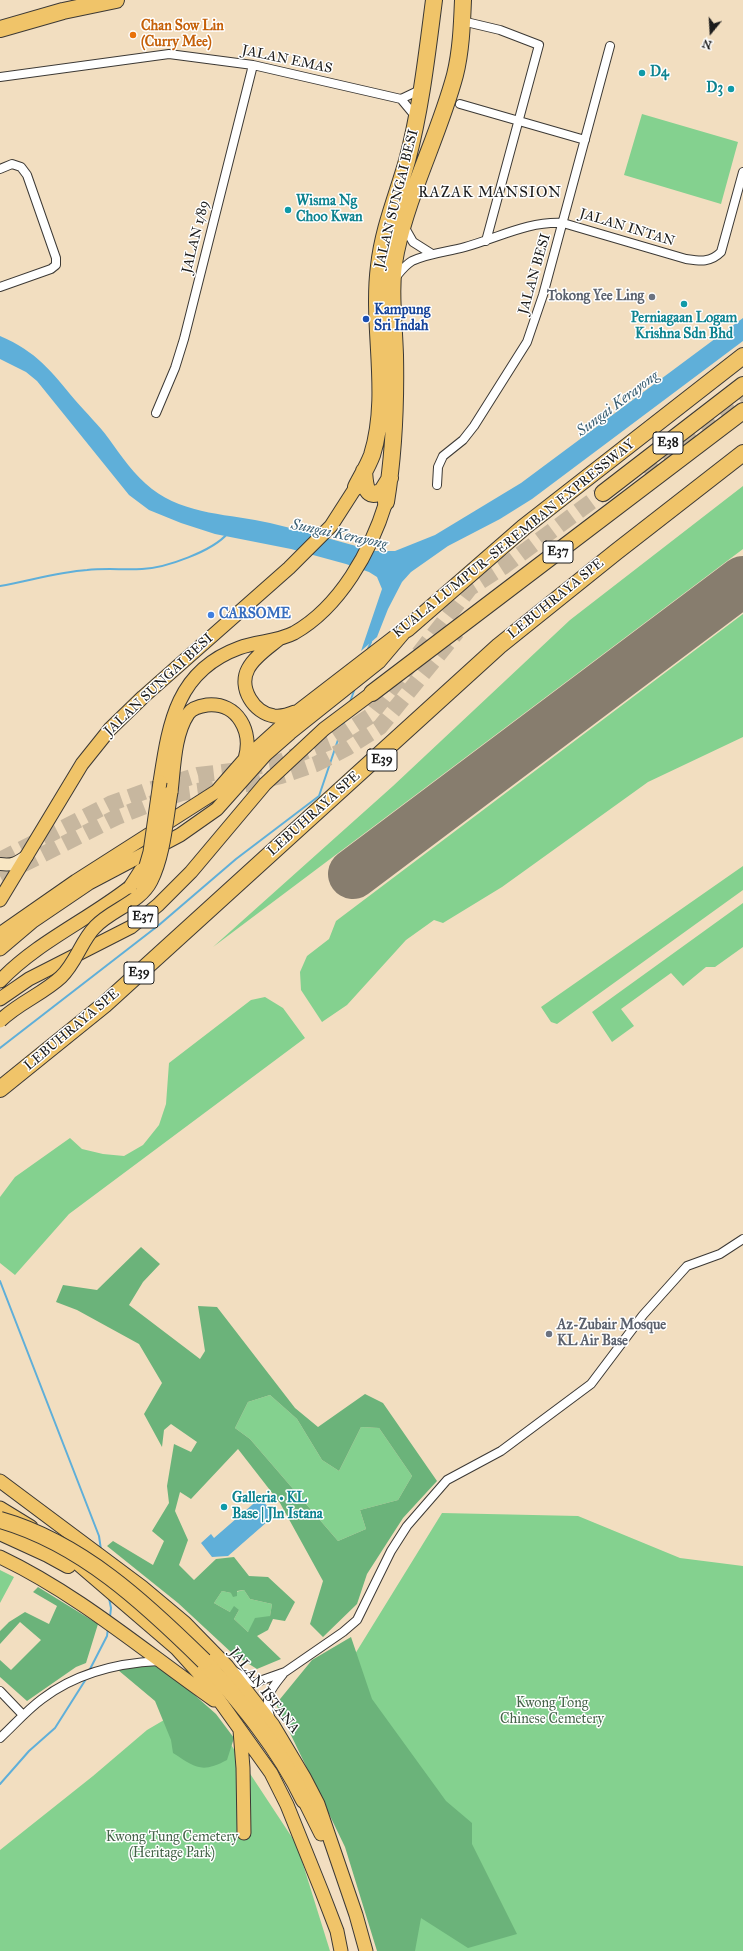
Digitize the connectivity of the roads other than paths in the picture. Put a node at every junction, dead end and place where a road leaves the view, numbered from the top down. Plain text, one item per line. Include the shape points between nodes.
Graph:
1 (70, 0) edge
2 (116, 0) edge
3 (429, 0) edge
4 (434, 0) edge
5 (463, 0) edge
6 (0, 21) edge
7 (462, 22) junction
8 (0, 29) edge
9 (430, 29) junction
10 (610, 46) dead end
11 (253, 65) junction
12 (0, 77) edge
13 (422, 88) junction
14 (401, 99) junction
15 (460, 104) dead end
16 (416, 118) junction
17 (518, 121) junction
18 (585, 140) junction
19 (0, 169) edge
20 (743, 172) edge
21 (563, 223) junction
22 (403, 224) junction
23 (486, 241) junction
24 (432, 254) junction
25 (393, 281) junction
26 (0, 287) edge
27 (743, 356) edge
28 (743, 381) edge
29 (738, 389) edge
30 (743, 411) edge
31 (156, 413) dead end
32 (743, 453) edge
33 (743, 460) edge
34 (364, 471) junction
35 (390, 478) junction
36 (437, 485) dead end
37 (356, 488) joint
38 (603, 493) tunnel mouth
39 (386, 502) joint
40 (407, 629) junction
41 (279, 639) junction
42 (372, 693) joint
43 (297, 712) junction
44 (245, 759) junction
45 (152, 836) junction
46 (27, 856) junction
47 (0, 864) edge
48 (0, 886) edge
49 (0, 894) edge
50 (0, 900) edge
51 (126, 904) junction
52 (0, 934) edge
53 (0, 949) edge
54 (0, 981) edge
55 (0, 999) edge
56 (0, 1021) edge
57 (0, 1089) edge
58 (0, 1095) edge
59 (743, 1239) edge
60 (0, 1481) edge
61 (0, 1487) edge
62 (0, 1508) edge
63 (46, 1516) junction
64 (0, 1520) edge
65 (0, 1532) edge
66 (0, 1557) edge
67 (68, 1565) joint
68 (101, 1584) junction
69 (140, 1645) junction
70 (161, 1660) junction
71 (132, 1662) junction
72 (226, 1666) junction
73 (285, 1672) junction
74 (0, 1691) edge
75 (222, 1705) junction
76 (23, 1715) junction
77 (273, 1725) junction
78 (240, 1730) junction
79 (0, 1738) edge
80 (304, 1800) joint
81 (244, 1833) dead end
82 (356, 1915) junction
83 (341, 1951) edge
84 (366, 1951) edge

1 - 6 highway
2 - 8 highway
3 - 9 highway
4 - 9 highway
5 - 7 highway, JALAN SUNGAI BESI
7 - 17 street via 500,30 539,45
7 - 22 highway, JALAN SUNGAI BESI via 456,73
9 - 13 highway, JALAN SUNGAI BESI
10 - 18 street, JALAN BESI
11 - 12 street, JALAN EMAS via 169,54
11 - 14 street, JALAN EMAS
11 - 31 street, JALAN 1/89 via 184,339
13 - 14 street
13 - 16 highway, JALAN SUNGAI BESI
14 - 16 street
15 - 17 street
16 - 34 highway, JALAN SUNGAI BESI via 379,266 379,421 371,456
17 - 18 street
17 - 23 street
18 - 21 street, JALAN BESI
19 - 26 street via 12,164 21,167 27,175 56,258 56,265 51,270
20 - 21 street, JALAN INTAN via 721,252 715,259 704,262 686,259
21 - 23 street, JALAN INTAN via 531,224
21 - 36 street, JALAN BESI via 527,342 474,426 463,440 443,456 438,467
22 - 24 street via 413,242
22 - 25 highway, JALAN SUNGAI BESI
23 - 24 street, JALAN INTAN via 445,253
24 - 25 street, JALAN INTAN via 411,262
25 - 35 highway, JALAN SUNGAI BESI via 396,402
27 - 40 highway, KUALA LUMPUR–SEREMBAN EXPRESSWAY via 524,527
28 - 29 highway
29 - 38 highway, E38
30 - 42 highway, E37
32 - 57 highway, LEBUHRAYA SPE / E39 via 498,646 104,1004
33 - 58 highway, LEBUHRAYA SPE / E39 via 502,651 109,1007
34 - 35 highway via 365,487 373,494 382,491
34 - 37 highway, JALAN SUNGAI BESI
35 - 39 highway, JALAN SUNGAI BESI
37 - 46 main road, JALAN SUNGAI BESI via 331,526 289,568 110,729 82,764
39 - 41 main road, JALAN SUNGAI BESI via 374,536 344,586 307,625
40 - 43 main road, KUALA LUMPUR–SEREMBAN EXPRESSWAY via 389,640
40 - 53 main road via 379,662 266,754 217,809 180,835 89,884 33,921
41 - 43 main road via 254,661 248,670 245,686 253,704 264,712 283,717
41 - 45 main road, bridge via 249,644 226,653 188,684 179,698 170,726
42 - 55 main road, E37 via 324,729 265,784 191,872 158,905 131,927 29,979
43 - 44 main road, KUALA LUMPUR–SEREMBAN EXPRESSWAY
44 - 51 main road, bridge via 248,750 247,734 234,712 212,704 195,708 189,713 180,734 158,862 144,892
44 - 52 main road, KUALA LUMPUR–SEREMBAN EXPRESSWAY via 217,791 76,880
45 - 51 main road, bridge via 141,884
45 - 54 main road, bridge via 140,872 130,887 101,909 39,948
46 - 47 street via 10,866
46 - 50 main road, JALAN SUNGAI BESI
48 - 49 street
51 - 56 main road, bridge via 95,927 63,976
59 - 73 street via 720,1254 687,1266 643,1315 591,1384 501,1451 447,1480 407,1526 390,1551 357,1620
60 - 63 main road
61 - 63 main road
62 - 68 main road via 34,1529
63 - 72 main road, JALAN ISTANA via 142,1587 185,1623
64 - 80 highway, bridge via 54,1540 93,1565 169,1627 204,1661 263,1732 292,1775
65 - 67 highway
66 - 69 main road via 42,1578
67 - 68 main road
68 - 75 main road via 176,1648 204,1679
69 - 70 main road
69 - 71 street
70 - 71 street
70 - 75 main road
71 - 76 street via 102,1670 62,1686 42,1698
72 - 73 street via 254,1683
72 - 77 main road, JALAN ISTANA
73 - 77 street via 274,1685 267,1700
74 - 76 street
75 - 78 main road
76 - 79 street
77 - 82 main road, JALAN ISTANA via 318,1804
78 - 81 main road
78 - 83 main road via 270,1773 287,1805 337,1931
80 - 82 main road
82 - 84 main road, JALAN ISTANA

